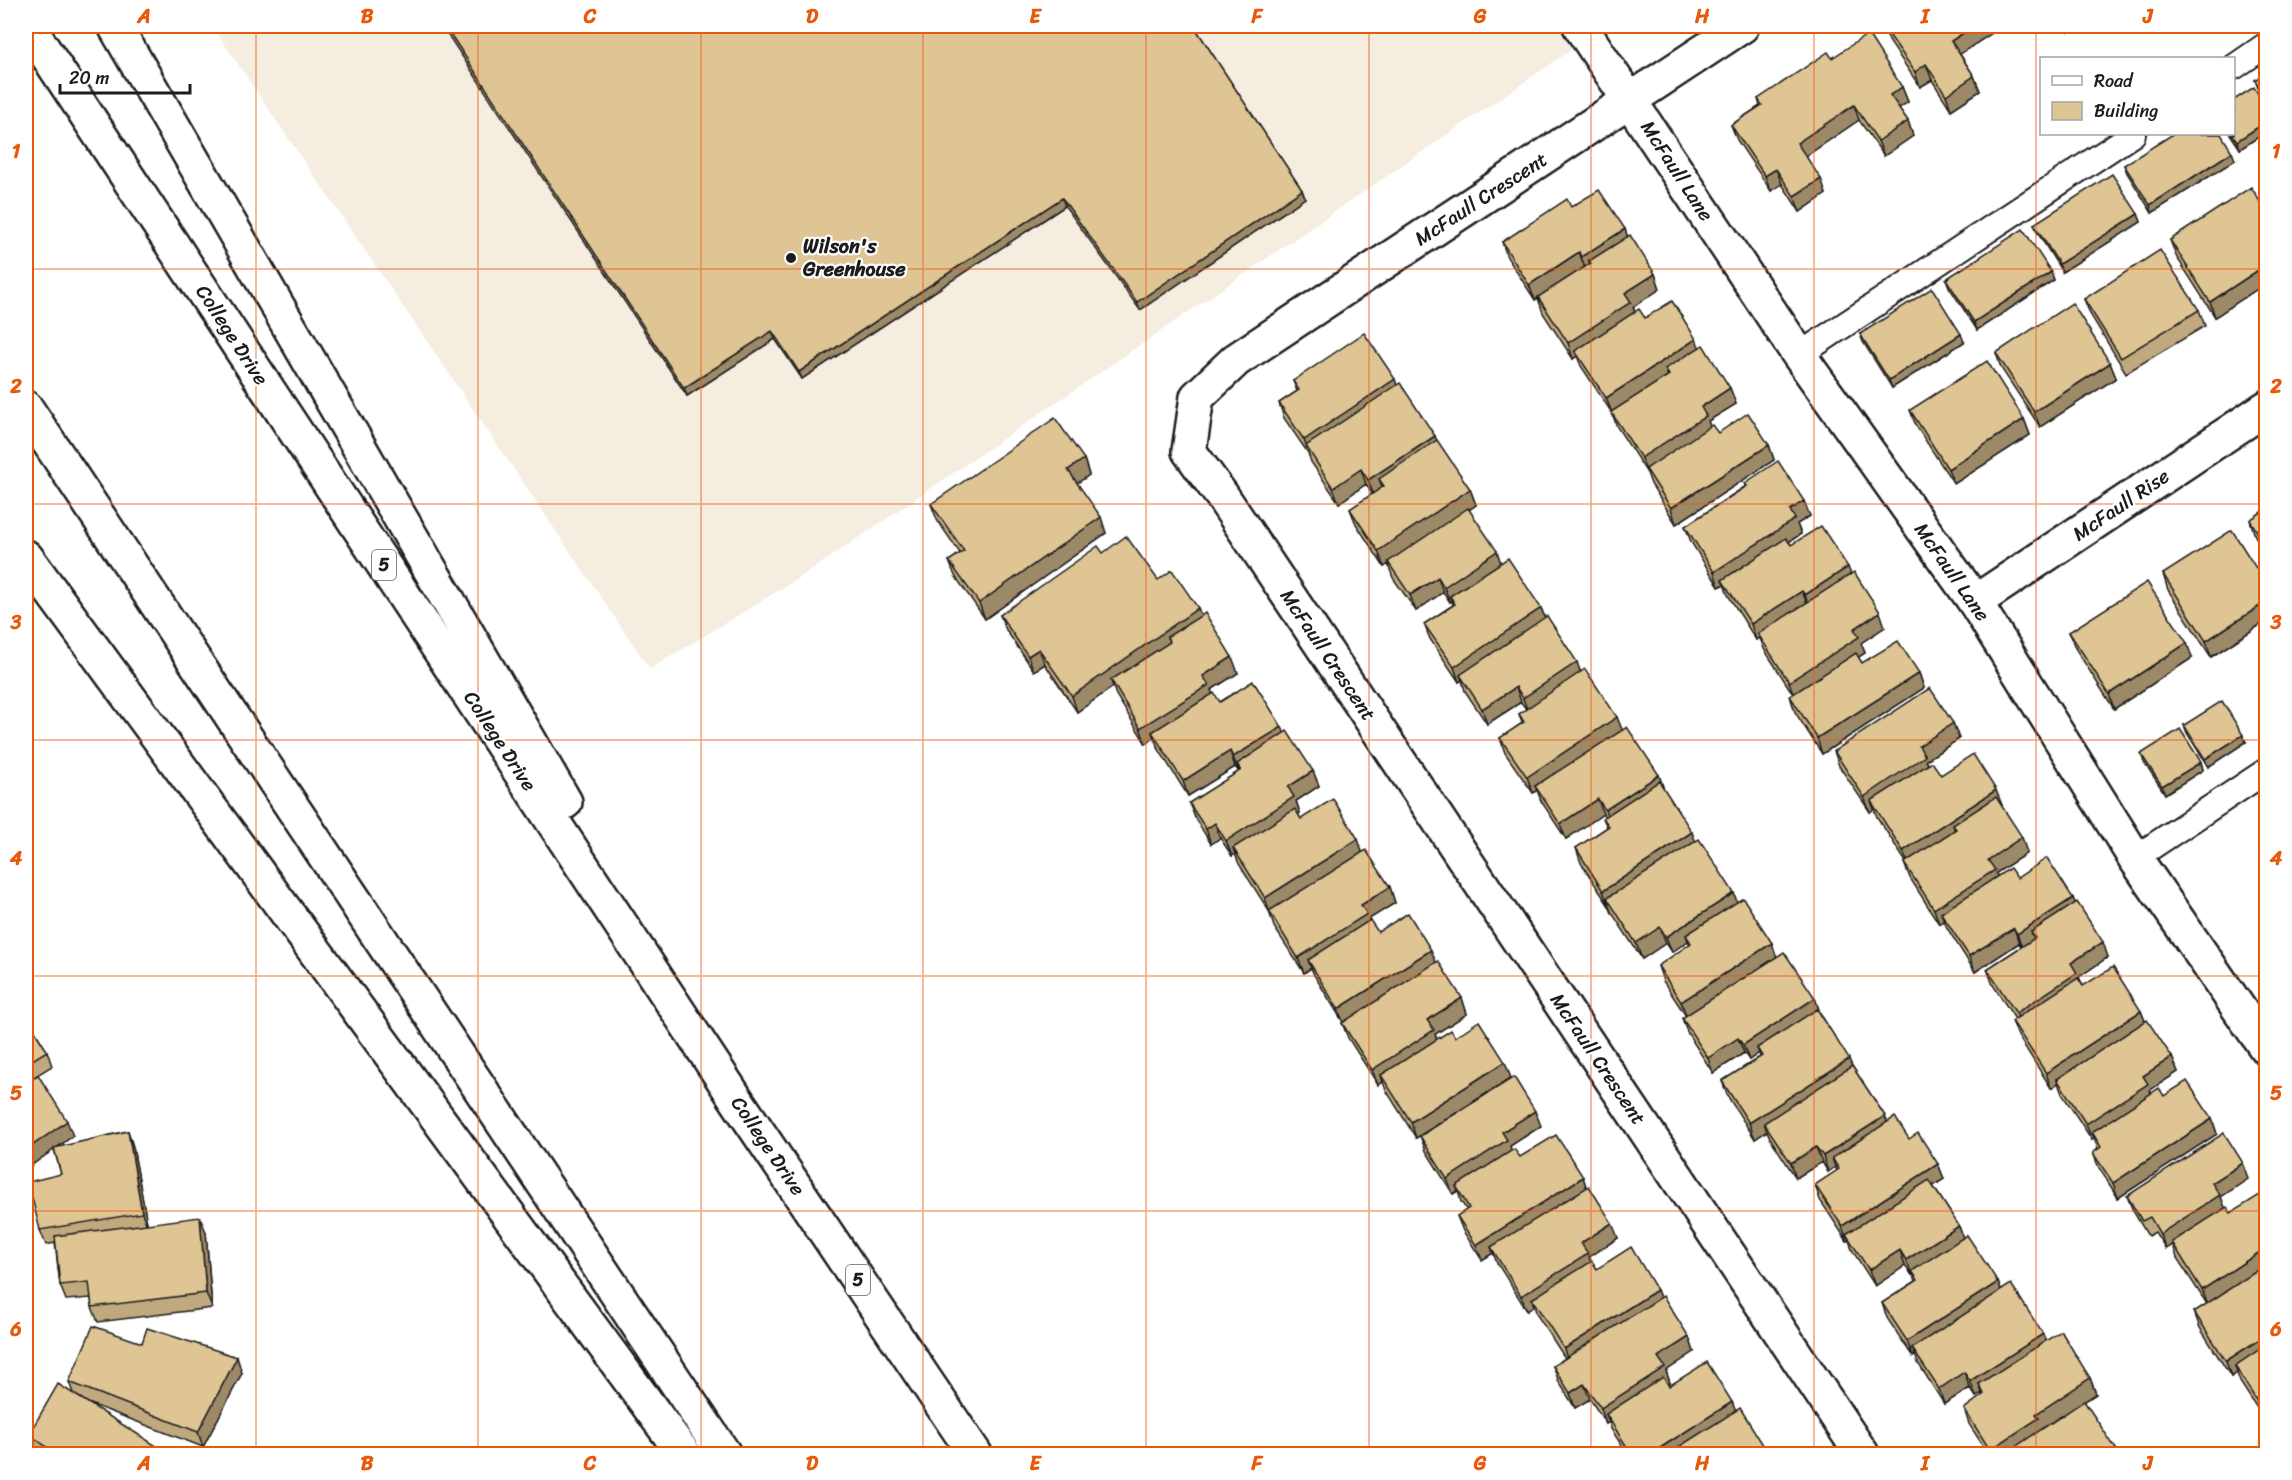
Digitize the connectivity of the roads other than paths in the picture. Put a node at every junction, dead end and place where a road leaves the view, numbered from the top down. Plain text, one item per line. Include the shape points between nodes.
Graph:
1 (28, 26) edge
2 (115, 26) edge
3 (1580, 26) edge
4 (1742, 26) edge
5 (2266, 45) edge
6 (2235, 66) edge
7 (1631, 101) junction
8 (2131, 135) edge
9 (1799, 356) junction
10 (26, 408) edge
11 (2266, 408) edge
12 (26, 557) edge
13 (1975, 602) junction
14 (2266, 771) edge
15 (2135, 858) junction
16 (2266, 1048) edge
17 (740, 1105) junction
18 (684, 1455) edge
19 (724, 1455) edge
20 (975, 1455) edge
21 (1862, 1455) edge

1 - 17 main road, College Drive / 5
2 - 17 main road
3 - 7 main road, McFaull Lane
4 - 7 main road, McFaull Crescent
5 - 6 lane
7 - 9 main road, McFaull Lane
7 - 21 main road, McFaull Crescent via 1236,360 1197,397 1189,451
8 - 9 lane
9 - 13 main road, McFaull Lane
10 - 19 main road
11 - 13 main road, McFaull Rise
12 - 18 main road
13 - 15 main road, McFaull Lane
14 - 15 lane
15 - 16 main road, McFaull Lane
17 - 20 main road, College Drive / 5

